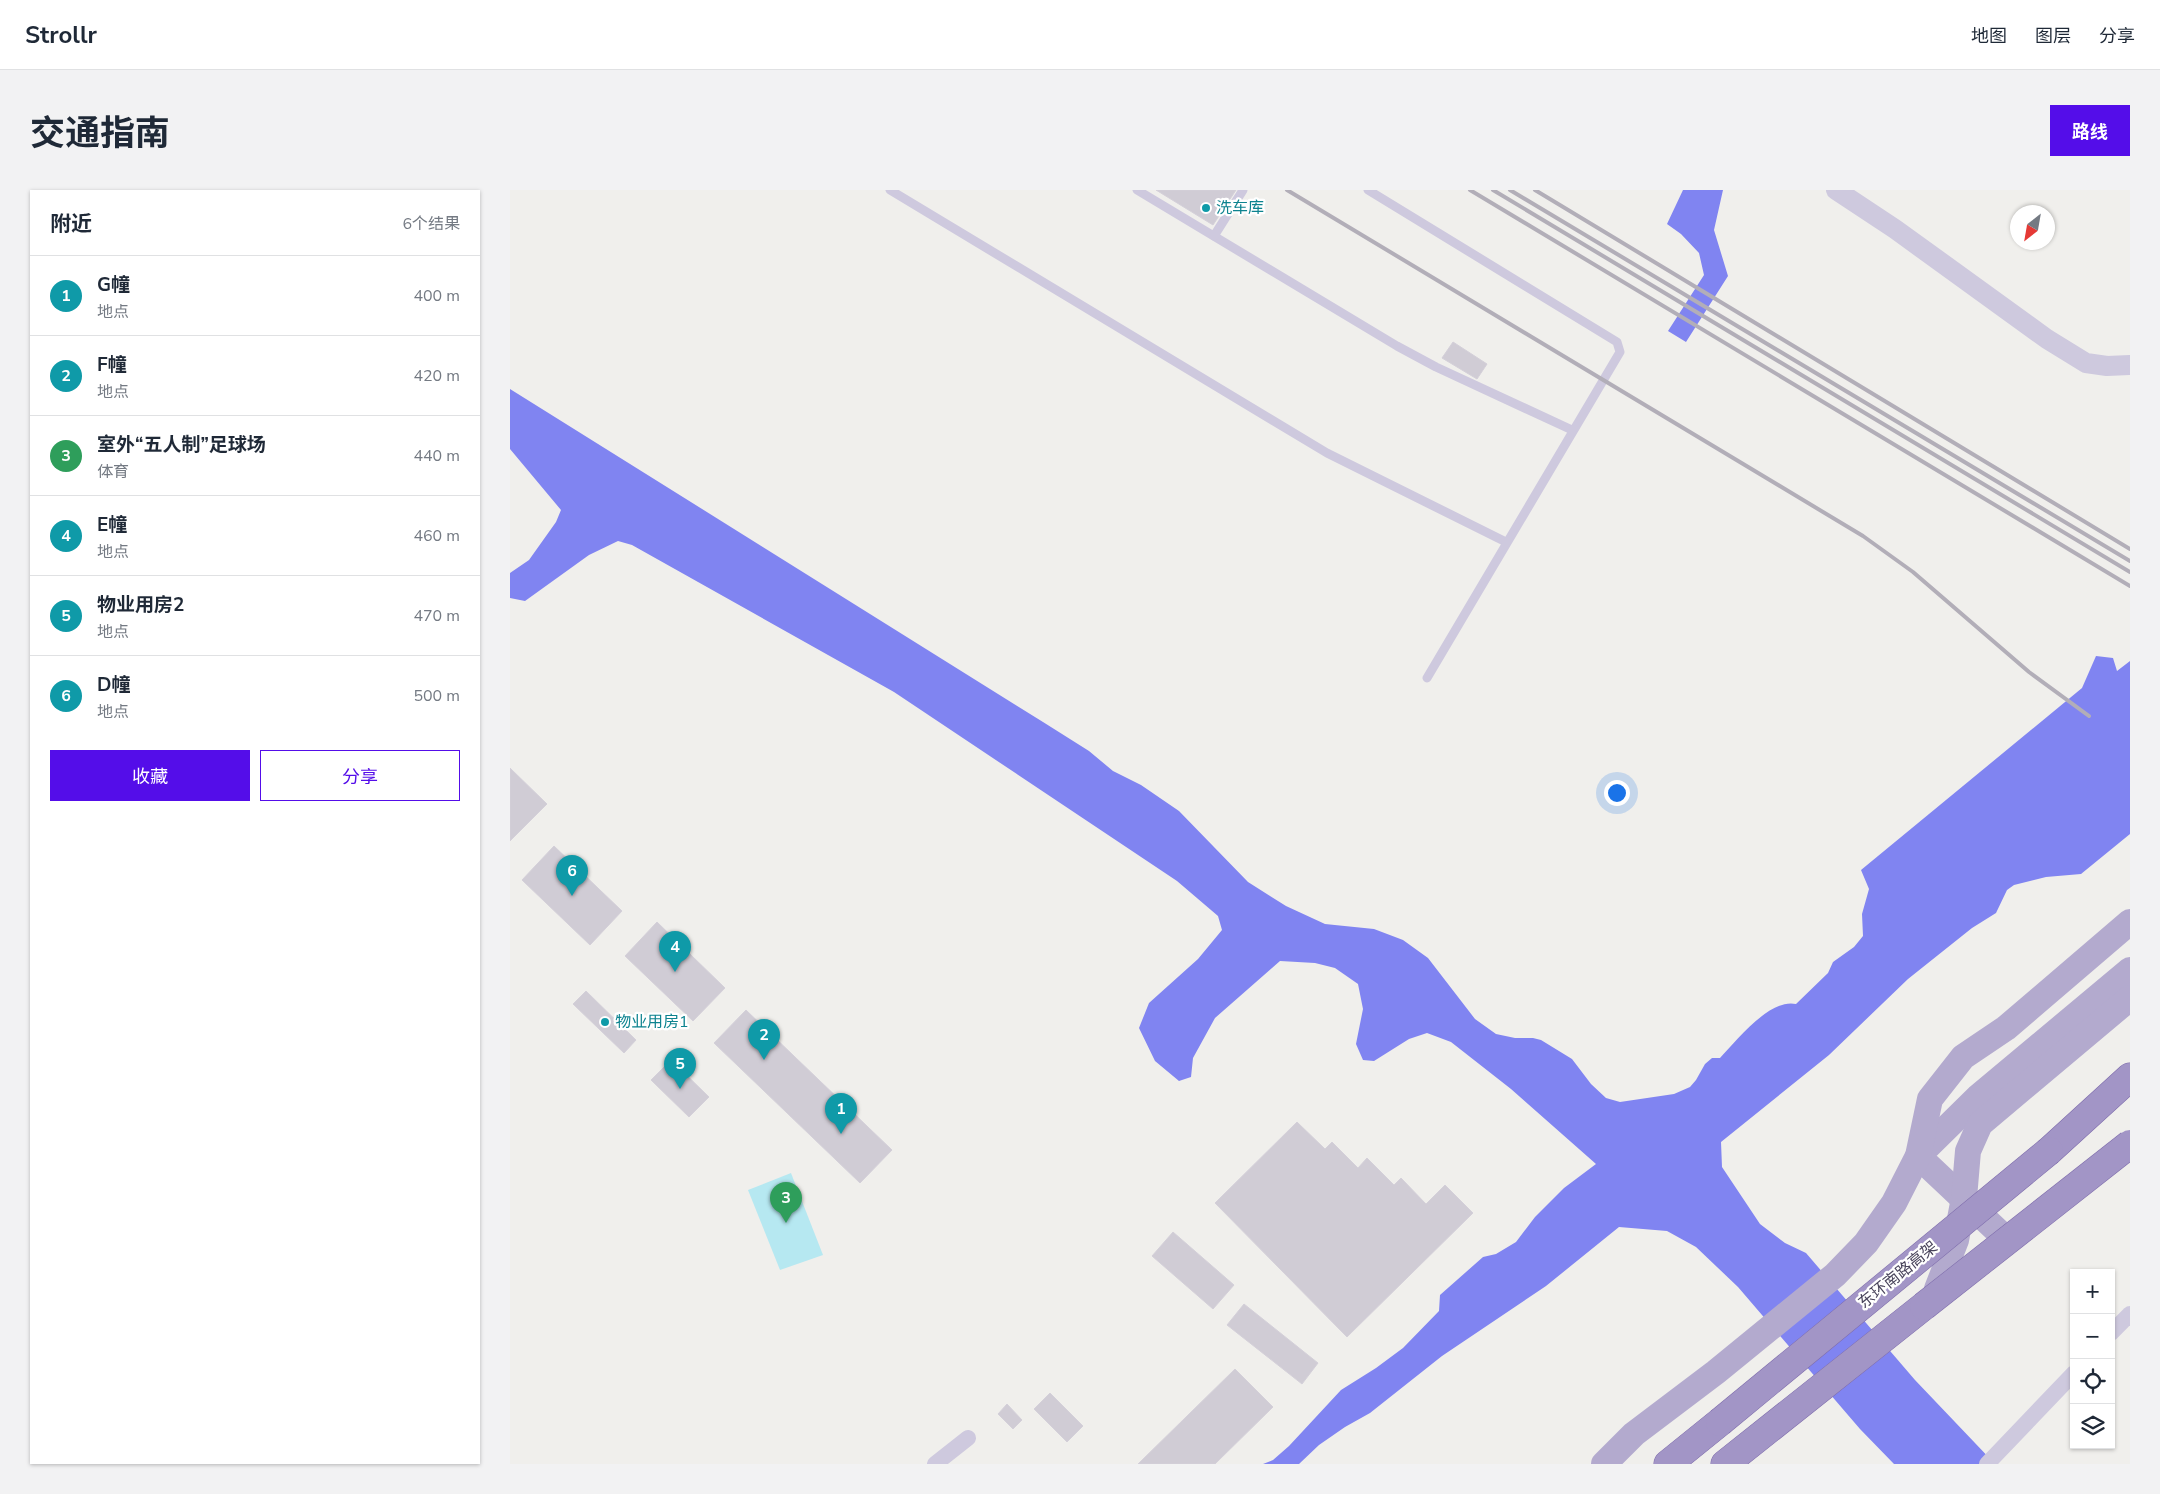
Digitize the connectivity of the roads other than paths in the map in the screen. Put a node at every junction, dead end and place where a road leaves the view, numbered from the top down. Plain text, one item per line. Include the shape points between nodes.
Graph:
1 (890, 190) edge
2 (1137, 190) edge
3 (1243, 190) edge
4 (1368, 190) edge
5 (1836, 190) edge
6 (1214, 236) junction
7 (2130, 365) edge
8 (1572, 430) junction
9 (1506, 542) junction
10 (1426, 678) dead end
11 (2130, 922) edge
12 (2130, 970) edge
13 (2130, 998) edge
14 (2130, 1077) edge
15 (2130, 1090) edge
16 (2130, 1144) edge
17 (2130, 1148) edge
18 (2049, 1151) junction
19 (1918, 1156) junction
20 (1964, 1198) junction
21 (2005, 1238) junction
22 (1937, 1289) junction
23 (2130, 1314) edge
24 (2115, 1329) edge
25 (2070, 1377) edge
26 (968, 1438) dead end
27 (1672, 1460) edge
28 (935, 1464) edge
29 (1604, 1464) edge
30 (1714, 1464) edge
31 (1725, 1464) edge
32 (1987, 1464) edge

1 - 9 lane via 1327,453
2 - 6 lane
3 - 6 lane
4 - 8 lane via 1617,342 1620,352
5 - 7 street via 2086,363
6 - 8 lane via 1397,346
8 - 9 lane
9 - 10 lane
11 - 19 main road via 2006,1028 1963,1057 1930,1099
12 - 19 main road via 1978,1097
13 - 20 main road via 1980,1124 1968,1151
14 - 18 highway
15 - 18 highway, 东环南路高架
16 - 31 highway, bridge
17 - 21 main road
18 - 27 highway, 东环南路高架, bridge
19 - 20 main road
19 - 29 main road via 1866,1243 1835,1275 1634,1434
20 - 21 main road
20 - 22 main road via 1956,1240
21 - 22 main road
22 - 30 main road
23 - 24 street
25 - 32 street
26 - 28 street

